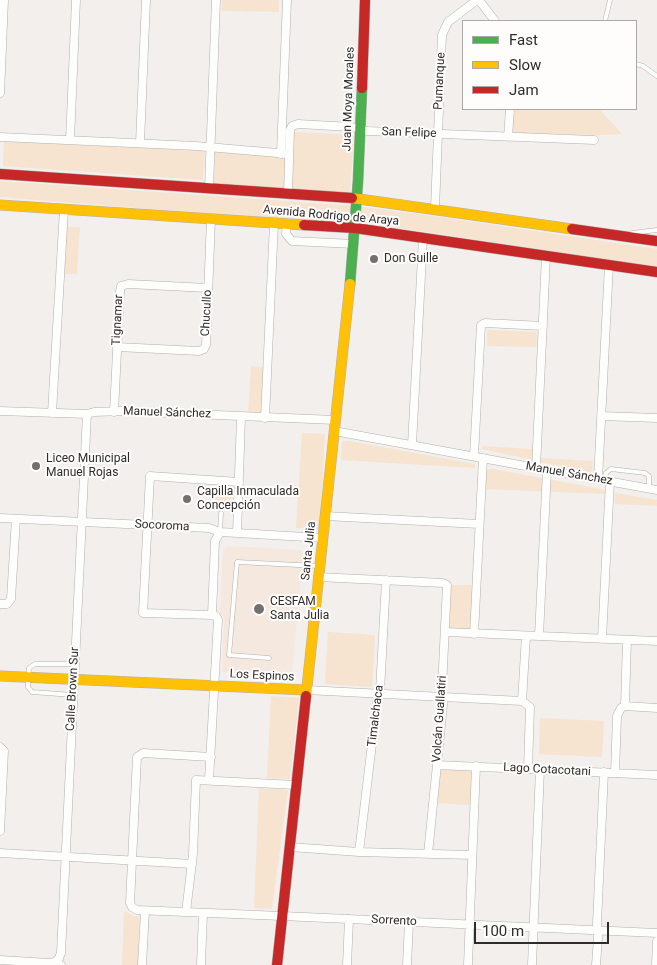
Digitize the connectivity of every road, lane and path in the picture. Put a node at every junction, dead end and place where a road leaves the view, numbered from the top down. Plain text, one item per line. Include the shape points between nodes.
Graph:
1 (4, 0) edge
2 (76, 0) edge
3 (146, 0) edge
4 (216, 0) edge
5 (287, 0) edge
6 (366, 0) edge
7 (478, 0) edge
8 (610, 0) edge
9 (494, 20) edge
10 (605, 20) edge
11 (637, 64) edge
12 (657, 76) edge
13 (0, 94) edge
14 (510, 110) edge
15 (361, 129) junction
16 (438, 134) junction
17 (0, 137) edge
18 (508, 137) junction
19 (70, 140) junction
20 (594, 140) dead end
21 (140, 143) junction
22 (210, 147) junction
23 (280, 154) junction
24 (289, 154) junction
25 (0, 174) edge
26 (208, 188) junction
27 (288, 194) junction
28 (358, 198) junction
29 (0, 205) edge
30 (435, 208) junction
31 (64, 209) junction
32 (211, 219) junction
33 (274, 223) junction
34 (287, 224) junction
35 (355, 228) junction
36 (657, 230) edge
37 (615, 235) junction
38 (423, 238) junction
39 (657, 241) edge
40 (354, 244) junction
41 (546, 256) junction
42 (609, 265) junction
43 (657, 272) edge
44 (208, 288) junction
45 (543, 326) junction
46 (117, 347) junction
47 (0, 410) edge
48 (114, 412) junction
49 (52, 413) junction
50 (87, 414) junction
51 (602, 416) junction
52 (242, 417) junction
53 (265, 418) junction
54 (657, 418) edge
55 (335, 426) junction
56 (412, 445) junction
57 (474, 456) junction
58 (482, 458) junction
59 (536, 468) junction
60 (547, 470) junction
61 (604, 480) junction
62 (239, 482) junction
63 (653, 489) edge
64 (221, 513) dead end
65 (325, 516) junction
66 (0, 518) edge
67 (16, 519) junction
68 (82, 522) junction
69 (480, 524) junction
70 (148, 525) junction
71 (220, 532) junction
72 (237, 533) junction
73 (323, 538) junction
74 (320, 566) junction
75 (318, 577) junction
76 (386, 580) junction
77 (0, 604) edge
78 (212, 615) junction
79 (444, 632) junction
80 (474, 634) junction
81 (526, 636) junction
82 (539, 636) junction
83 (602, 639) junction
84 (627, 640) junction
85 (657, 641) edge
86 (269, 658) dead end
87 (75, 664) junction
88 (0, 676) edge
89 (28, 678) junction
90 (74, 680) junction
91 (214, 686) junction
92 (306, 690) junction
93 (378, 694) junction
94 (73, 695) junction
95 (442, 697) junction
96 (522, 700) junction
97 (625, 706) junction
98 (657, 708) edge
99 (0, 747) edge
100 (210, 757) junction
101 (437, 764) junction
102 (476, 766) junction
103 (528, 769) junction
104 (540, 769) junction
105 (604, 772) junction
106 (615, 773) junction
107 (657, 775) edge
108 (209, 780) junction
109 (296, 785) junction
110 (0, 831) edge
111 (290, 847) junction
112 (359, 852) junction
113 (0, 854) edge
114 (428, 854) junction
115 (472, 855) junction
116 (65, 857) junction
117 (132, 860) junction
118 (192, 864) junction
119 (145, 911) junction
120 (186, 912) junction
121 (203, 913) junction
122 (282, 916) junction
123 (349, 919) junction
124 (408, 922) junction
125 (469, 924) junction
126 (533, 928) junction
127 (597, 931) junction
128 (657, 933) edge
129 (657, 941) edge
130 (0, 960) edge
131 (58, 963) edge
132 (142, 965) edge
133 (201, 965) edge
134 (277, 965) edge
135 (347, 965) edge
136 (407, 965) edge
137 (468, 965) edge
138 (532, 965) edge
139 (596, 965) edge
140 (656, 965) edge

1 - 13 street
2 - 19 street
3 - 21 street
4 - 22 street
5 - 23 street
6 - 15 main road, Juan Moya Morales
7 - 9 street
7 - 16 street, Pumanque via 448,22 443,30
8 - 10 lane
11 - 12 lane
14 - 18 street
15 - 16 street, San Felipe
15 - 24 street, San Felipe via 295,125 290,130
15 - 28 main road, Juan Moya Morales
16 - 18 street, San Felipe
16 - 30 street, Pumanque
17 - 19 street
18 - 20 street, San Felipe
19 - 21 street
21 - 22 street
22 - 23 street
22 - 26 street
23 - 24 street
24 - 27 street, San Felipe
25 - 26 main road, Avenida Rodrigo de Araya
26 - 27 main road, Avenida Rodrigo de Araya
27 - 28 main road, Avenida Rodrigo de Araya
28 - 30 main road, Avenida Rodrigo de Araya
28 - 35 main road, Santa Julia
29 - 31 main road, Avenida Rodrigo de Araya
30 - 37 main road, Avenida Rodrigo de Araya
31 - 32 main road, Avenida Rodrigo de Araya
31 - 49 street
32 - 33 main road, Avenida Rodrigo de Araya
32 - 44 street, Chucullo
33 - 34 main road, Avenida Rodrigo de Araya
33 - 53 street
34 - 35 main road, Avenida Rodrigo de Araya
34 - 40 street via 286,234 292,241
35 - 38 main road, Avenida Rodrigo de Araya
35 - 40 main road, Santa Julia
36 - 37 lane
37 - 39 main road, Avenida Rodrigo de Araya
38 - 41 main road, Avenida Rodrigo de Araya
38 - 56 street
40 - 55 main road, Santa Julia
41 - 42 main road, Avenida Rodrigo de Araya
41 - 45 street
42 - 43 main road, Avenida Rodrigo de Araya
42 - 51 street
44 - 46 street, Tignamar via 123,285 120,289
44 - 46 street, Chucullo via 204,349
45 - 57 street via 481,325
45 - 59 street
46 - 48 street, Tignamar
47 - 49 street, Manuel Sánchez
48 - 50 street, Manuel Sánchez
48 - 52 street, Manuel Sánchez
49 - 50 street, Manuel Sánchez
50 - 68 street, Calle Brown Sur
51 - 54 street
51 - 61 street
52 - 53 street, Manuel Sánchez
52 - 62 street
53 - 55 street, Manuel Sánchez
55 - 56 street, Manuel Sánchez
55 - 65 main road, Santa Julia
56 - 57 street, Manuel Sánchez
57 - 58 street, Manuel Sánchez
58 - 59 street, Manuel Sánchez
58 - 69 street
59 - 60 street, Manuel Sánchez
60 - 61 street, Manuel Sánchez
60 - 82 street
61 - 63 street, Manuel Sánchez
61 - 63 lane via 610,469 645,473
61 - 83 street
62 - 70 street via 150,476
62 - 72 street
64 - 71 lane
65 - 69 street
65 - 73 main road, Santa Julia
66 - 67 street, Socoroma
67 - 68 street, Socoroma
67 - 77 street via 11,598 7,604
68 - 70 street, Socoroma
68 - 87 street, Calle Brown Sur
69 - 80 street
70 - 71 street, Socoroma via 209,528
70 - 78 street via 142,613
71 - 72 street, Socoroma
71 - 78 street via 215,541
72 - 73 street, Socoroma
73 - 74 main road, Santa Julia
74 - 75 main road, Santa Julia
74 - 86 lane via 238,562 229,655
75 - 76 street
75 - 92 main road, Santa Julia
76 - 79 street, Volcán Guallatiri via 446,584
76 - 93 street, Timalchaca
78 - 91 street via 218,620
79 - 80 street
79 - 95 street, Volcán Guallatiri
80 - 81 street
81 - 82 street
81 - 96 street
82 - 83 street
83 - 84 street
84 - 85 street
84 - 97 street
87 - 89 lane via 35,664 29,668
87 - 90 street, Calle Brown Sur
88 - 89 main road, Los Espinos
89 - 90 main road, Los Espinos
89 - 94 lane via 32,692
90 - 91 main road, Los Espinos
90 - 94 street, Calle Brown Sur
91 - 92 main road, Los Espinos
91 - 100 street
92 - 93 street, Los Espinos
92 - 109 main road, Santa Julia
93 - 95 street, Los Espinos
93 - 112 street, Timalchaca
94 - 116 street, Calle Brown Sur
95 - 96 street, Los Espinos
95 - 101 street, Volcán Guallatiri
96 - 103 street via 530,707
97 - 98 street
97 - 106 street via 617,716
99 - 110 street via 4,751
100 - 108 street
100 - 117 street via 138,755
101 - 102 street, Lago Cotacotani
101 - 114 street, Volcán Guallatiri
102 - 103 street, Lago Cotacotani
102 - 115 street
103 - 104 street, Lago Cotacotani
104 - 105 street, Lago Cotacotani
104 - 126 street
105 - 106 street, Lago Cotacotani
105 - 127 street
106 - 107 street, Lago Cotacotani
108 - 109 street
108 - 118 street via 196,780
109 - 111 main road, Santa Julia
111 - 112 street
111 - 122 main road, Santa Julia
112 - 114 street
113 - 116 street
114 - 115 street
115 - 125 street
116 - 117 street
116 - 131 street, Calle Brown Sur
117 - 118 street
117 - 119 street, Sorrento via 130,903 132,908
118 - 120 street
119 - 120 street, Sorrento
119 - 132 street
120 - 121 street, Sorrento
121 - 122 street, Sorrento
121 - 133 street
122 - 123 street, Sorrento
122 - 134 main road, Santa Julia
123 - 124 street, Sorrento
123 - 135 street
124 - 125 street, Sorrento
124 - 136 street
125 - 126 street, Sorrento
125 - 137 street
126 - 127 street, Sorrento
126 - 138 street
127 - 128 street, Sorrento
127 - 139 street
129 - 140 street
130 - 131 street

